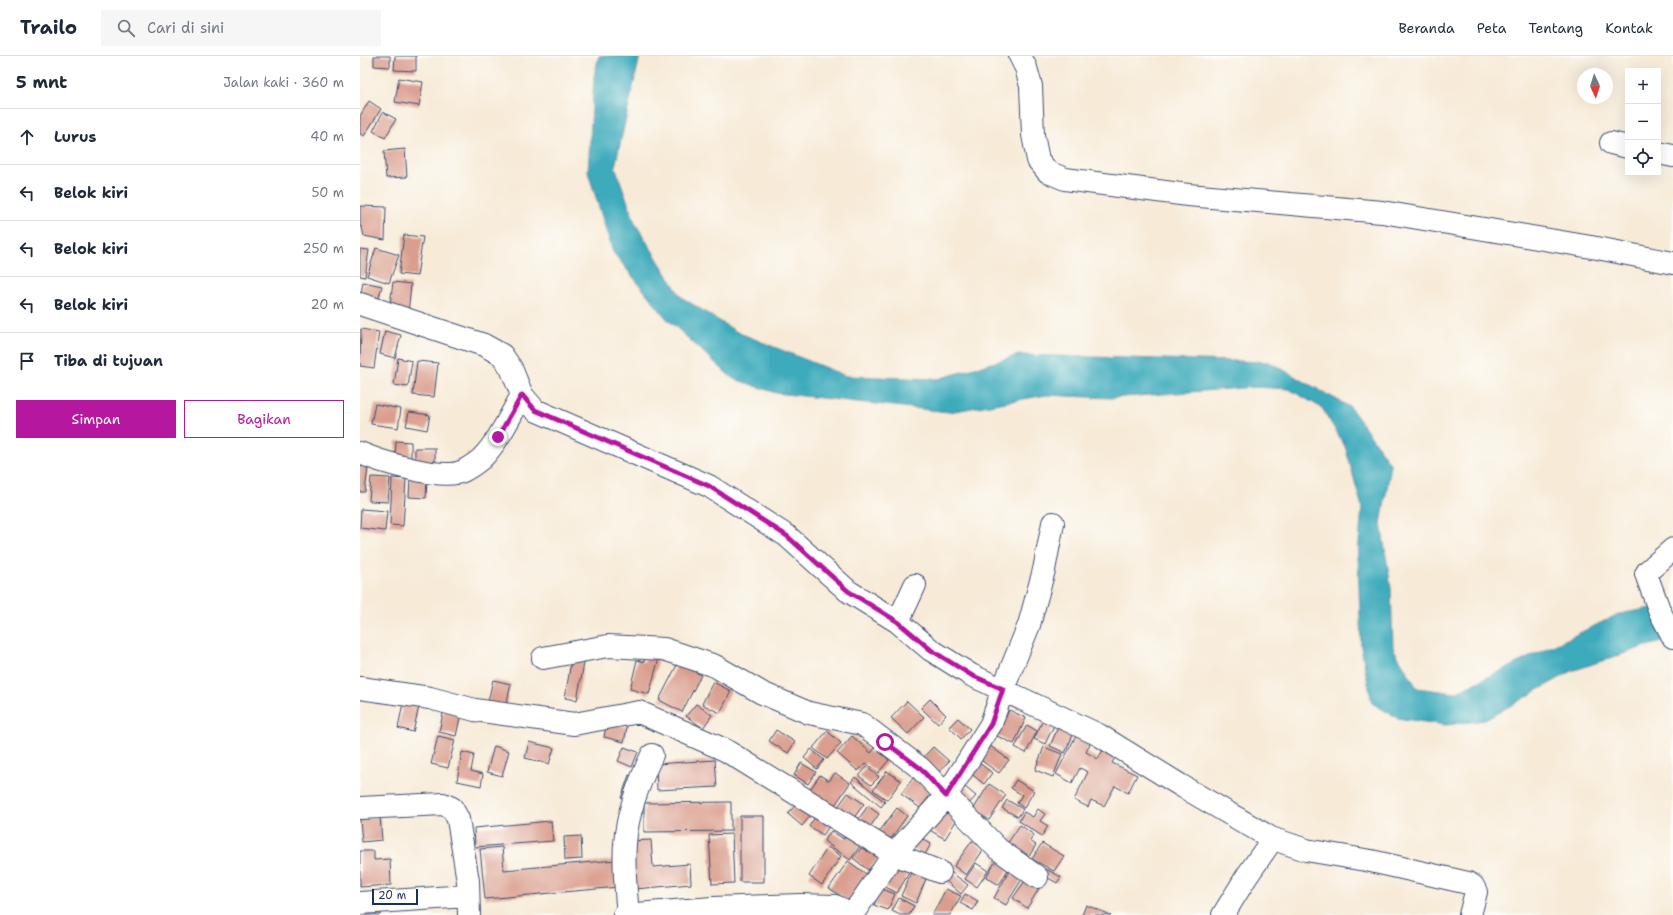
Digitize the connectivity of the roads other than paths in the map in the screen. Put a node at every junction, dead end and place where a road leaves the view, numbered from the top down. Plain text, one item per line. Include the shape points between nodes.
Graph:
1 (1020, 56) edge
2 (1661, 154) edge
3 (1673, 156) edge
4 (1673, 263) edge
5 (360, 304) edge
6 (522, 395) junction
7 (360, 453) edge
8 (1053, 523) dead end
9 (1673, 549) edge
10 (915, 586) dead end
11 (898, 622) junction
12 (1673, 637) edge
13 (543, 658) dead end
14 (360, 688) edge
15 (1003, 689) junction
16 (652, 756) dead end
17 (946, 796) junction
18 (360, 808) edge
19 (1271, 838) junction
20 (894, 854) junction
21 (940, 872) dead end
22 (1037, 877) dead end
23 (360, 903) edge
24 (468, 906) edge
25 (852, 914) edge
26 (624, 915) edge
27 (628, 915) edge
28 (1223, 915) edge
29 (1470, 915) edge

1 - 4 street via 1031,86 1033,135 1038,160 1048,172 1065,179 1188,195 1382,212
2 - 3 street
5 - 6 street via 484,345 502,355 511,368
6 - 7 street via 498,437 481,459 462,472 424,472
6 - 11 street via 535,410 709,486 787,536 848,591
8 - 15 street via 1044,570 1029,625
9 - 12 street via 1646,574 1660,612
10 - 11 street
11 - 15 street via 931,650 971,675
13 - 17 street via 608,646 664,649 715,666 762,693 809,713 862,724 920,768
14 - 20 street via 430,698 475,710 574,724 639,712 725,750
15 - 17 street via 985,732
15 - 19 street via 1099,736
16 - 27 street via 641,779 627,828 625,861
17 - 20 street
17 - 22 street via 998,849
18 - 24 street via 443,804 452,808 458,819 468,881
19 - 28 street
19 - 29 street via 1306,850 1468,883 1476,892
20 - 21 street
20 - 25 street
23 - 24 street
25 - 27 street via 835,906 800,905 713,908
26 - 27 street

